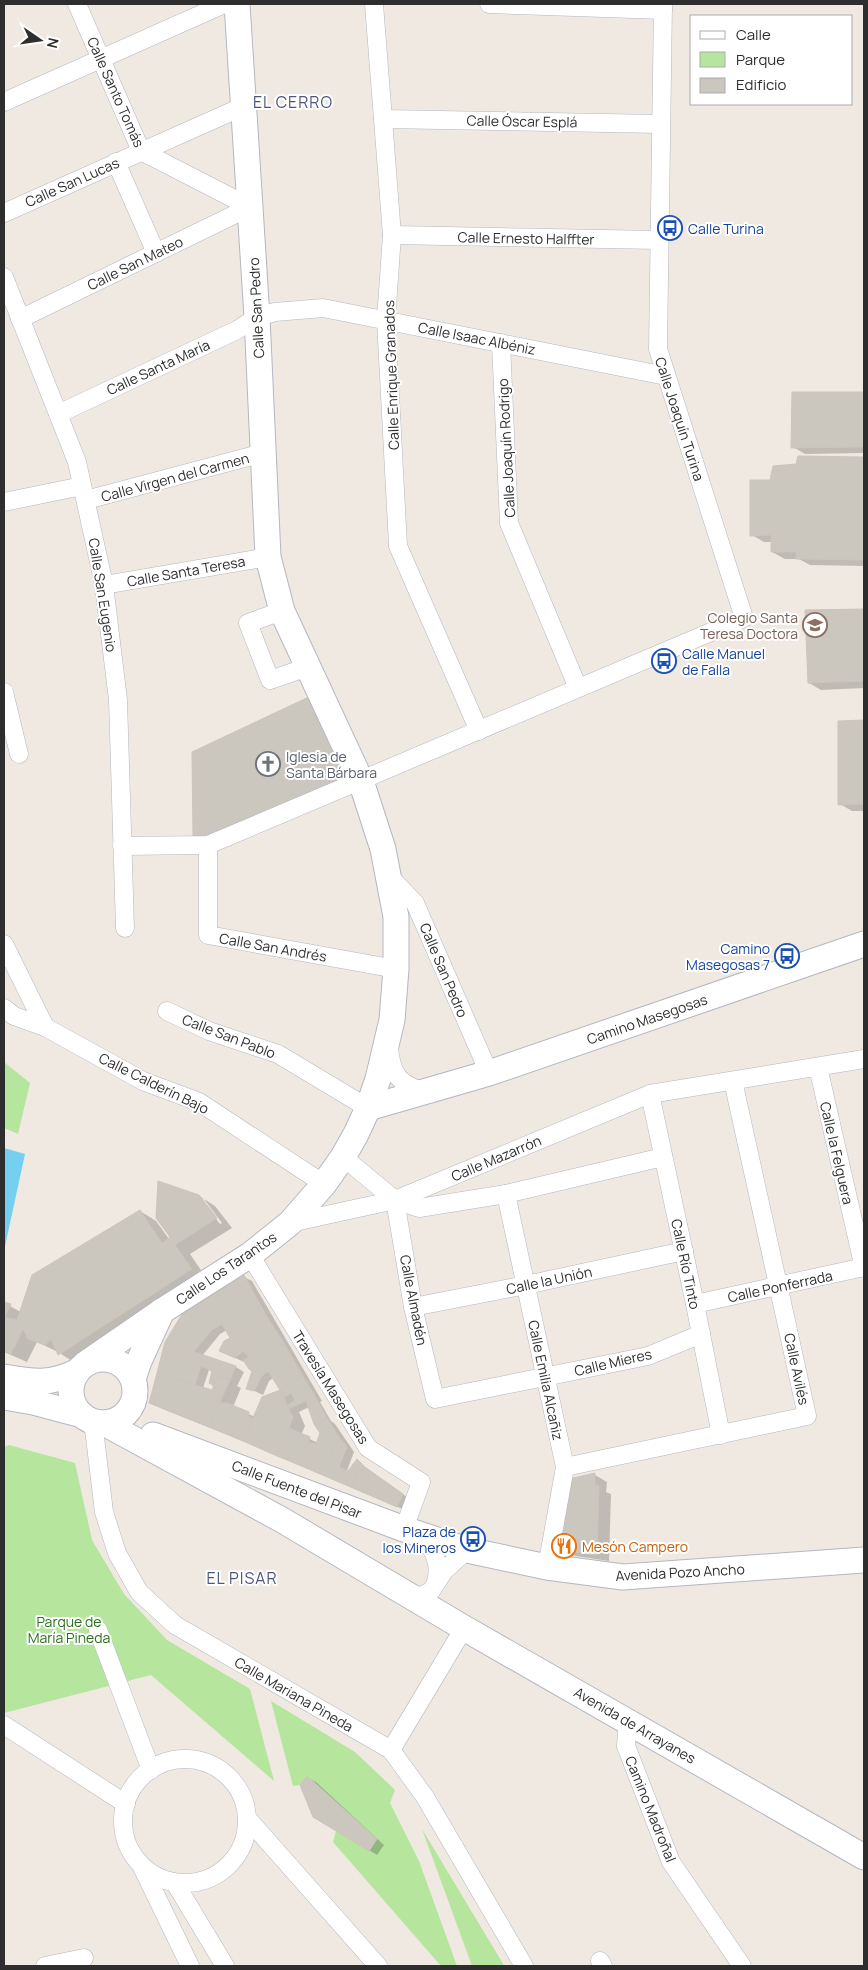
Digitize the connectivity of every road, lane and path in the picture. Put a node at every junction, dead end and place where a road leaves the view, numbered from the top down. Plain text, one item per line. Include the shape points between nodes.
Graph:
1 (78, 4) edge
2 (224, 4) edge
3 (237, 4) edge
4 (374, 4) edge
5 (489, 4) edge
6 (663, 7) edge
7 (101, 59) junction
8 (4, 102) edge
9 (244, 106) junction
10 (383, 119) junction
11 (661, 124) junction
12 (141, 151) junction
13 (116, 162) junction
14 (250, 207) junction
15 (4, 213) edge
16 (392, 235) junction
17 (659, 240) junction
18 (156, 253) junction
19 (4, 277) edge
20 (257, 318) junction
21 (20, 319) junction
22 (386, 320) junction
23 (501, 343) junction
24 (666, 376) junction
25 (58, 414) junction
26 (263, 453) junction
27 (84, 493) junction
28 (4, 502) edge
29 (268, 557) junction
30 (104, 585) junction
31 (282, 611) junction
32 (308, 667) junction
33 (578, 688) junction
34 (4, 692) edge
35 (479, 730) junction
36 (19, 754) dead end
37 (361, 781) junction
38 (208, 845) junction
39 (122, 846) junction
40 (388, 875) junction
41 (125, 928) dead end
42 (4, 944) edge
43 (864, 944) edge
44 (396, 969) junction
45 (4, 1008) edge
46 (167, 1011) dead end
47 (45, 1026) junction
48 (388, 1041) junction
49 (864, 1059) edge
50 (818, 1067) junction
51 (489, 1073) junction
52 (733, 1081) junction
53 (428, 1092) junction
54 (650, 1094) junction
55 (368, 1108) junction
56 (343, 1157) junction
57 (663, 1157) junction
58 (324, 1184) junction
59 (506, 1194) junction
60 (395, 1200) junction
61 (290, 1223) junction
62 (684, 1252) junction
63 (250, 1255) junction
64 (864, 1267) edge
65 (526, 1286) junction
66 (779, 1286) junction
67 (695, 1304) junction
68 (413, 1307) junction
69 (162, 1311) junction
70 (701, 1334) junction
71 (81, 1368) junction
72 (4, 1377) edge
73 (545, 1377) junction
74 (132, 1379) junction
75 (4, 1397) edge
76 (435, 1399) joint
77 (132, 1403) junction
78 (98, 1420) junction
79 (721, 1435) junction
80 (157, 1436) junction
81 (565, 1467) junction
82 (414, 1532) junction
83 (467, 1550) junction
84 (864, 1560) edge
85 (547, 1568) junction
86 (436, 1582) junction
87 (406, 1594) junction
88 (464, 1628) junction
89 (98, 1630) dead end
90 (628, 1721) junction
91 (4, 1725) edge
92 (391, 1750) junction
93 (151, 1770) junction
94 (126, 1804) junction
95 (247, 1818) junction
96 (864, 1857) edge
97 (140, 1864) junction
98 (175, 1883) junction
99 (84, 1958) dead end
100 (45, 1966) edge
101 (190, 1966) edge
102 (225, 1966) edge
103 (378, 1966) edge
104 (524, 1966) edge
105 (742, 1966) edge

1 - 7 street, Calle Santo Tomás
2 - 7 street
3 - 9 street, Calle San Pedro
4 - 10 street, Calle Enrique Granados
5 - 6 street
6 - 11 street, Calle Joaquín Turina
7 - 8 street
7 - 12 street, Calle Santo Tomás
9 - 12 street, Calle San Lucas
9 - 14 street, Calle San Pedro
10 - 11 street, Calle Óscar Esplá
10 - 16 street, Calle Enrique Granados
11 - 17 street, Calle Joaquín Turina
12 - 13 street, Calle San Lucas
12 - 14 street, Calle Santo Tomás
13 - 15 street, Calle San Lucas
13 - 18 street
14 - 18 street, Calle San Mateo
14 - 20 street, Calle San Pedro
16 - 17 street, Calle Ernesto Halffter
16 - 22 street, Calle Enrique Granados
17 - 24 street, Calle Joaquín Turina via 658,349
18 - 21 street, Calle San Mateo
19 - 21 street, Calle San Eugenio
20 - 22 street, Calle Isaac Albéniz via 275,312 323,308
20 - 25 street, Calle Santa María
20 - 26 street, Calle San Pedro
21 - 25 street, Calle San Eugenio
22 - 23 street, Calle Isaac Albéniz
22 - 35 street, Calle Enrique Granados via 398,546
23 - 24 street, Calle Isaac Albéniz
23 - 33 street, Calle Joaquín Rodrigo via 509,523
24 - 33 street, Calle Joaquín Turina via 744,618
25 - 27 street, Calle San Eugenio via 77,462
26 - 27 street, Calle Virgen del Carmen
26 - 29 street, Calle San Pedro
27 - 28 street, Calle Virgen del Carmen
27 - 30 street, Calle San Eugenio
29 - 30 street, Calle Santa Teresa
29 - 31 street, Calle San Pedro
30 - 39 street, Calle San Eugenio via 118,700
31 - 32 street, Calle San Pedro
31 - 32 street via 248,623 270,680
32 - 37 street, Calle San Pedro
33 - 35 street
34 - 36 street
35 - 37 street
37 - 38 street
37 - 40 street, Calle San Pedro
38 - 39 street
38 - 44 street, Calle San Andrés via 208,935
39 - 41 street, Calle San Eugenio
40 - 44 street, Calle San Pedro via 396,917
40 - 51 street, Calle San Pedro via 415,903
42 - 47 street
43 - 51 street, Camino Masegosas
44 - 48 street, Calle San Pedro
45 - 47 street, Calle Calderín Bajo via 14,1016
46 - 55 street, Calle San Pablo via 209,1031 278,1054
47 - 58 street, Calle Calderín Bajo via 143,1081 199,1102
48 - 53 street via 394,1073 411,1088
48 - 55 street, Calle San Pedro
49 - 50 street, Calle Mazarrón
50 - 52 street, Calle Mazarrón
50 - 64 street, Calle la Felguera
51 - 53 street, Camino Masegosas
52 - 54 street, Calle Mazarrón
52 - 66 street, Calle Avilés
53 - 55 street, Camino Masegosas
54 - 57 street, Calle Río Tinto
54 - 60 street, Calle Mazarrón
55 - 56 street, Calle San Pedro
56 - 58 street, Calle San Pedro
56 - 60 street
57 - 59 street, Calle Mazarrón
57 - 62 street, Calle Río Tinto
58 - 61 street, Calle Los Tarantos
59 - 60 street, Calle Mazarrón via 419,1208
59 - 65 street, Calle Emilia Alcañiz
60 - 61 street, Calle Los Tarantos
60 - 68 street, Calle Almadén
61 - 63 street, Calle Los Tarantos
62 - 65 street, Calle la Unión
62 - 67 street, Calle Río Tinto
63 - 69 street, Calle Los Tarantos
63 - 82 street, Travesía Masegosas via 368,1448 421,1482
64 - 66 street, Calle Ponferrada
65 - 68 street, Calle la Unión
65 - 73 street, Calle Emilia Alcañiz
66 - 67 street, Calle Ponferrada
66 - 79 street, Calle Avilés via 807,1416
67 - 70 street, Calle Río Tinto
68 - 76 street, Calle Almadén
69 - 71 street, Calle Los Tarantos
69 - 74 street, Calle Los Tarantos
70 - 73 street, Calle Mieres via 648,1356
70 - 79 street, Calle Río Tinto
71 - 72 street via 60,1379 44,1382
71 - 74 street via 98,1359 112,1360
71 - 78 street via 73,1380 71,1394 76,1408
73 - 76 street, Calle Mieres
73 - 81 street, Calle Emilia Alcañiz
74 - 77 street
75 - 78 street via 40,1403
77 - 78 street via 124,1414
77 - 80 street
78 - 80 street, Calle Fuente del Pisar
78 - 87 street via 282,1520
78 - 92 street, Calle Mariana Pineda via 104,1512 117,1553 139,1592 175,1625
79 - 81 street, Calle Avilés
80 - 82 street, Calle Fuente del Pisar
81 - 85 street, Calle Emilia Alcañiz
82 - 83 street, Calle Fuente del Pisar
82 - 86 street via 438,1562
83 - 85 street, Avenida Pozo Ancho
83 - 86 street
84 - 85 street, Avenida Pozo Ancho via 623,1577
86 - 87 street via 426,1595
87 - 88 street, Avenida de Arrayanes
88 - 90 street, Avenida de Arrayanes
88 - 92 street
89 - 93 street
90 - 96 street, Avenida de Arrayanes
90 - 105 street, Camino Madroñal via 626,1746 671,1862
91 - 94 street
92 - 104 street, Calle Mariana Pineda via 425,1797
93 - 94 street via 131,1791
93 - 95 street via 168,1762 186,1759 204,1762 221,1770 243,1799
94 - 97 street via 123,1825 128,1846
95 - 98 street via 246,1836 239,1853 227,1868 212,1878 194,1883
95 - 103 street
97 - 98 street via 156,1877
97 - 101 street
98 - 102 street
99 - 100 street

